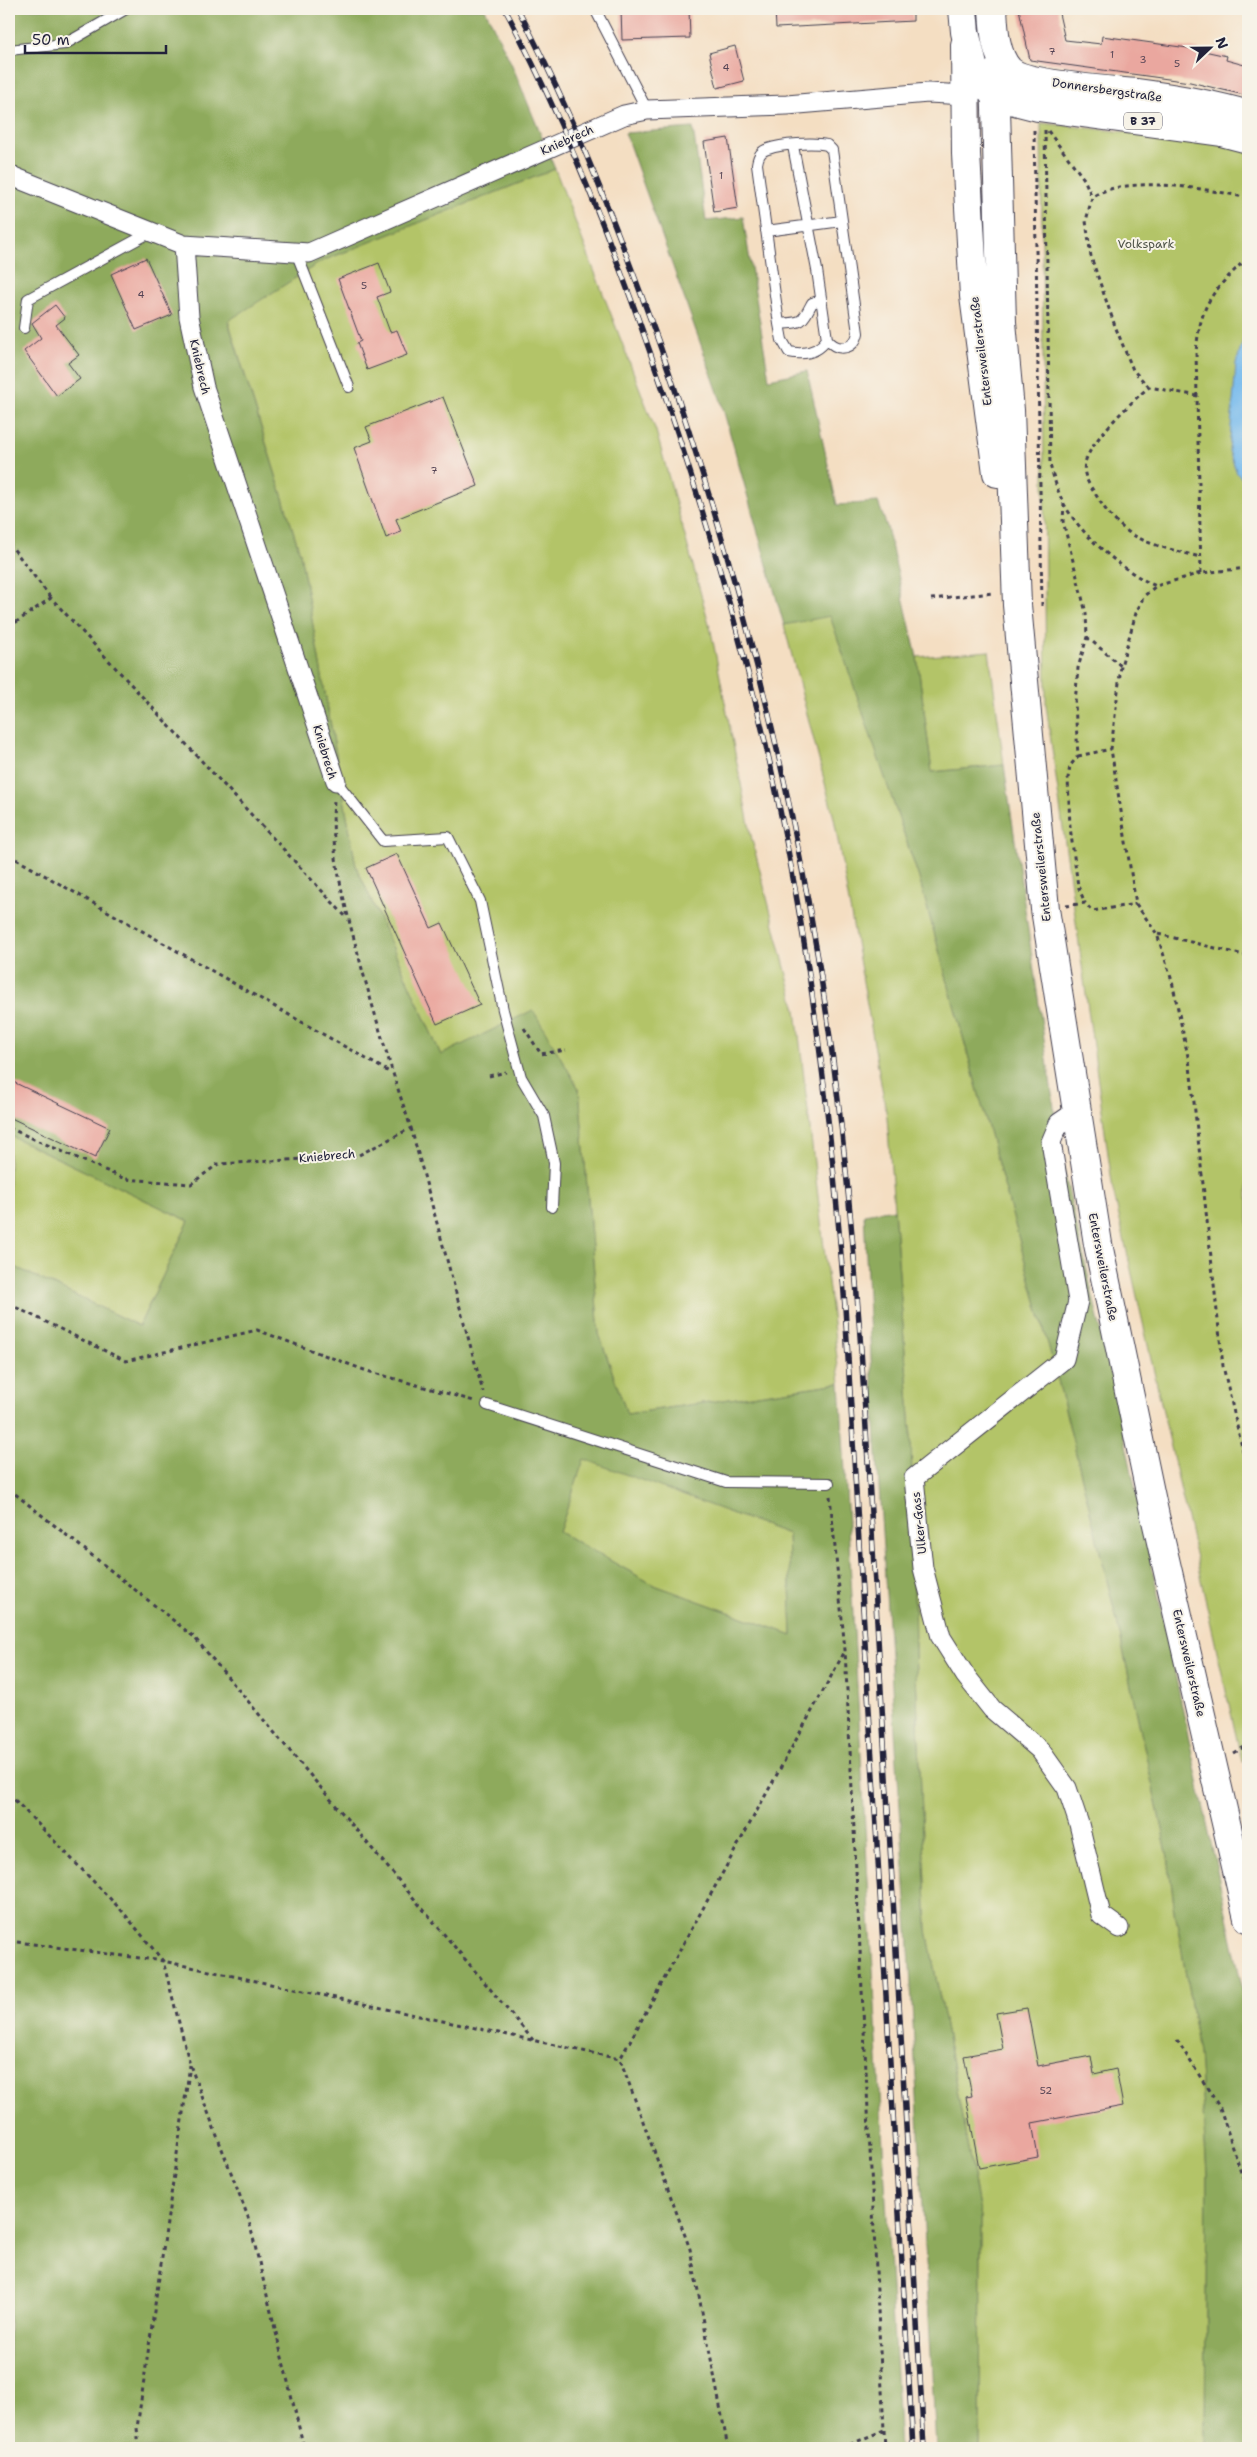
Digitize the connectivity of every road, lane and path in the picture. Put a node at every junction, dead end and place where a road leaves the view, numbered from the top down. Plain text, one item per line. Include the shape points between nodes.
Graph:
1 (126, 9) edge
2 (595, 9) edge
3 (993, 20) edge
4 (964, 21) edge
5 (9, 50) edge
6 (1036, 81) junction
7 (967, 95) junction
8 (995, 96) junction
9 (647, 110) junction
10 (1248, 115) edge
11 (1034, 127) dead end
12 (1248, 139) edge
13 (793, 146) junction
14 (9, 176) edge
15 (1092, 197) junction
16 (1248, 198) edge
17 (842, 221) junction
18 (807, 226) junction
19 (766, 231) junction
20 (152, 232) junction
21 (184, 245) junction
22 (296, 252) junction
23 (1248, 257) edge
24 (822, 300) junction
25 (778, 324) junction
26 (24, 328) dead end
27 (828, 339) junction
28 (349, 387) dead end
29 (1148, 387) junction
30 (1198, 396) junction
31 (1064, 503) junction
32 (9, 543) edge
33 (1200, 557) junction
34 (1248, 568) edge
35 (1201, 573) junction
36 (1156, 586) junction
37 (51, 598) junction
38 (930, 599) dead end
39 (1029, 608) junction
40 (9, 627) edge
41 (1087, 637) junction
42 (1122, 666) junction
43 (1111, 749) junction
44 (1078, 756) junction
45 (336, 781) junction
46 (9, 854) edge
47 (1085, 903) junction
48 (1136, 904) junction
49 (1064, 916) dead end
50 (349, 920) junction
51 (1157, 934) junction
52 (1248, 956) edge
53 (503, 1010) junction
54 (566, 1050) dead end
55 (392, 1073) junction
56 (1075, 1112) junction
57 (9, 1128) edge
58 (411, 1128) junction
59 (552, 1207) dead end
60 (9, 1304) edge
61 (487, 1405) junction
62 (1248, 1467) edge
63 (1248, 1473) edge
64 (829, 1483) joint
65 (9, 1488) edge
66 (845, 1650) junction
67 (1248, 1745) edge
68 (1232, 1754) dead end
69 (9, 1794) edge
70 (12, 1798) junction
71 (9, 1810) edge
72 (1248, 1918) edge
73 (1119, 1928) dead end
74 (9, 1941) edge
75 (163, 1961) junction
76 (532, 2040) junction
77 (1176, 2040) dead end
78 (620, 2058) junction
79 (190, 2065) junction
80 (1248, 2194) edge
81 (884, 2430) junction
82 (140, 2448) edge
83 (304, 2448) edge
84 (728, 2448) edge
85 (842, 2448) edge
86 (885, 2448) edge

1 - 5 lane via 65,44
2 - 9 lane
3 - 6 main road, Donnersbergstraße / B 37 via 1001,59 1010,72
3 - 8 main road, Entersweilerstraße
4 - 7 main road, Entersweilerstraße
4 - 8 main road via 974,70
6 - 8 main road
6 - 10 main road, Donnersbergstraße / B 37 via 1137,93
7 - 8 main road
7 - 9 street, Kniebrech via 935,93 787,105
7 - 39 main road, Entersweilerstraße via 966,154 974,296 988,414
8 - 12 main road, Donnersbergstraße / B 37 via 1038,107 1221,132
8 - 39 main road, Entersweilerstraße via 1002,322
9 - 22 street, Kniebrech via 624,115 309,253
11 - 39 path
13 - 17 lane via 816,143 827,145 832,150
13 - 18 lane
13 - 19 lane via 767,149 759,156 757,164
14 - 20 street, Kniebrech
15 - 16 path via 1103,189 1164,185
15 - 29 path via 1086,221 1091,257 1133,370
15 - 31 path via 1084,179 1044,127 1050,465
17 - 18 lane
17 - 27 lane via 858,333 856,341 841,348 832,345
18 - 19 lane
18 - 24 lane
19 - 25 lane
20 - 21 street, Kniebrech
20 - 26 lane via 28,299
21 - 22 street, Kniebrech
21 - 45 street, Kniebrech via 189,317 204,387
22 - 28 lane
23 - 30 path via 1224,279 1206,304 1198,326
24 - 25 lane via 812,303 805,318
24 - 27 lane
25 - 27 lane via 789,352 813,352 823,347
29 - 30 path
29 - 33 path via 1099,437 1085,463 1085,475 1104,510 1123,530 1145,542
30 - 33 path
31 - 36 path via 1093,541 1142,580
31 - 41 path via 1063,521 1086,614
32 - 37 path
33 - 35 path
34 - 35 path
35 - 36 path
36 - 42 path via 1144,596 1136,614
37 - 40 path
37 - 50 path
38 - 39 path via 992,592
39 - 56 main road, Entersweilerstraße via 1045,909
41 - 42 path
41 - 44 path via 1078,668
42 - 43 path
43 - 44 path
43 - 48 path
44 - 47 path via 1070,766 1068,778 1070,827 1078,886
45 - 50 path, Kniebrech via 331,830
45 - 53 lane via 383,841 448,837 480,901
46 - 55 path
47 - 48 path via 1092,911
47 - 49 path via 1063,906
48 - 51 path
50 - 55 path, Kniebrech
51 - 52 path
51 - 62 path via 1172,982 1190,1066 1223,1366
53 - 54 path via 515,1015 541,1054
53 - 59 lane via 521,1077 544,1116 554,1163
55 - 58 path, Kniebrech
56 - 72 main road, Entersweilerstraße via 1098,1244 1155,1516
56 - 73 street, Ulker-Gass via 1059,1123 1051,1142 1078,1300 1064,1359 914,1478 923,1568 941,1637 992,1709 1040,1750 1067,1788 1101,1915
57 - 58 path, Kniebrech via 125,1179 191,1184 218,1164 357,1156
58 - 61 path
60 - 61 path via 126,1361 257,1330 367,1371
61 - 64 lane via 726,1482
62 - 63 path
64 - 66 path
65 - 76 path via 194,1636
66 - 78 path
66 - 81 path
67 - 68 path
69 - 70 path
70 - 71 path
70 - 75 path via 124,1912
74 - 75 path
75 - 76 path
75 - 79 path
76 - 78 path
77 - 80 path via 1220,2108
78 - 84 path via 690,2249
79 - 82 path via 137,2428
79 - 83 path via 248,2217
81 - 85 path
81 - 86 path

